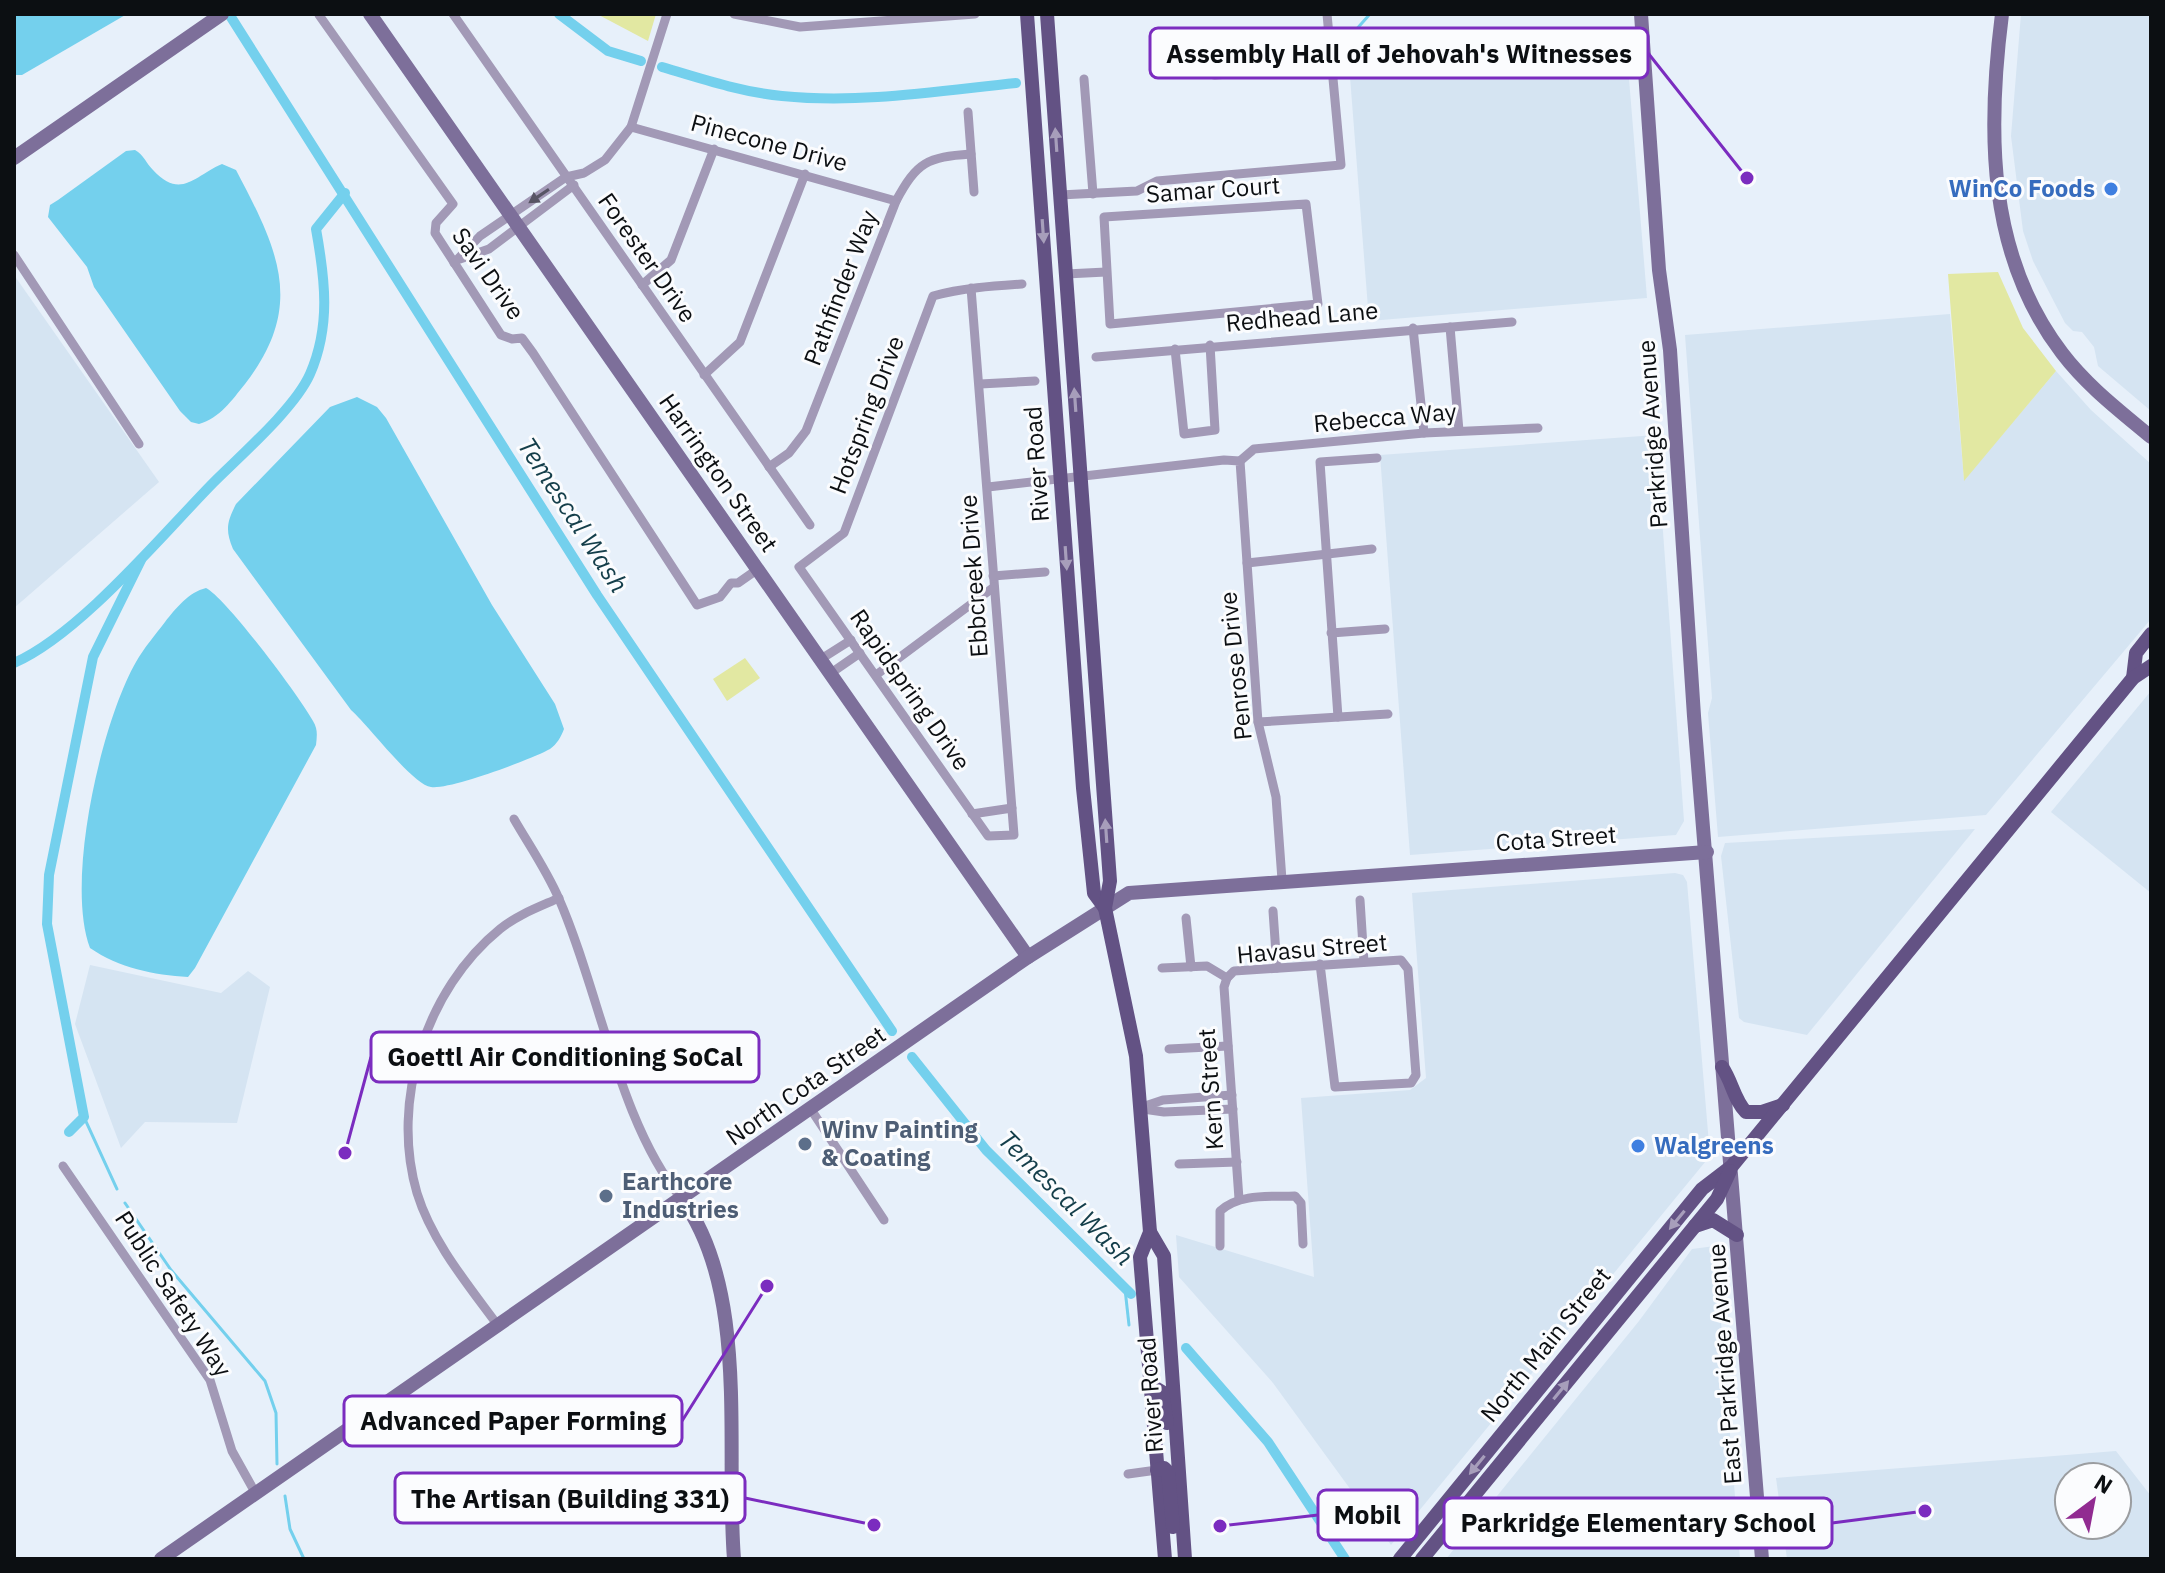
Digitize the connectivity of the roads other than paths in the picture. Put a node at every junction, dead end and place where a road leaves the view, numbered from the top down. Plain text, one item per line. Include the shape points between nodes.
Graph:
1 (222, 14) edge
2 (370, 14) edge
3 (453, 14) edge
4 (667, 14) edge
5 (734, 14) edge
6 (961, 14) edge
7 (975, 14) edge
8 (1027, 14) edge
9 (1047, 14) edge
10 (1327, 14) edge
11 (1641, 14) edge
12 (2002, 14) edge
13 (319, 15) edge
14 (747, 16) edge
15 (868, 18) edge
16 (1328, 31) junction
17 (1332, 67) junction
18 (1084, 79) dead end
19 (968, 112) dead end
20 (631, 127) junction
21 (714, 149) junction
22 (971, 154) junction
23 (14, 158) edge
24 (584, 173) junction
25 (805, 174) junction
26 (566, 177) junction
27 (573, 187) junction
28 (974, 192) dead end
29 (1093, 194) junction
30 (1060, 195) junction
31 (896, 201) junction
32 (516, 220) junction
33 (14, 255) edge
34 (457, 261) junction
35 (1106, 272) junction
36 (1066, 274) junction
37 (1022, 284) dead end
38 (642, 285) junction
39 (971, 288) junction
40 (1512, 322) dead end
41 (1450, 327) junction
42 (1413, 328) junction
43 (1210, 345) junction
44 (1175, 349) junction
45 (1096, 357) dead end
46 (704, 375) junction
47 (1035, 381) dead end
48 (980, 384) junction
49 (1538, 428) dead end
50 (1459, 431) junction
51 (1424, 433) junction
52 (2151, 437) edge
53 (139, 444) dead end
54 (1377, 458) dead end
55 (1240, 461) junction
56 (769, 467) junction
57 (1082, 477) junction
58 (1061, 480) junction
59 (988, 487) junction
60 (810, 525) dead end
61 (1372, 549) dead end
62 (1324, 555) junction
63 (1247, 563) junction
64 (799, 567) joint
65 (758, 569) junction
66 (1045, 572) dead end
67 (993, 576) junction
68 (994, 587) junction
69 (1385, 629) dead end
70 (1331, 633) junction
71 (2151, 634) edge
72 (851, 640) junction
73 (860, 653) junction
74 (821, 659) junction
75 (2151, 666) edge
76 (831, 673) junction
77 (876, 675) junction
78 (2133, 678) junction
79 (1388, 714) dead end
80 (1338, 717) junction
81 (1258, 722) junction
82 (1012, 808) junction
83 (972, 814) junction
84 (514, 819) dead end
85 (988, 836) joint
86 (1707, 852) junction
87 (1407, 871) joint
88 (1282, 880) junction
89 (559, 898) junction
90 (1360, 900) dead end
91 (1105, 908) junction
92 (1273, 911) dead end
93 (1186, 918) dead end
94 (1028, 957) junction
95 (1364, 962) junction
96 (1320, 964) junction
97 (1191, 967) junction
98 (1162, 968) dead end
99 (1277, 968) junction
100 (1227, 978) junction
101 (1228, 1046) junction
102 (1169, 1049) dead end
103 (1722, 1067) junction
104 (1232, 1095) junction
105 (1783, 1105) junction
106 (1139, 1108) junction
107 (1233, 1109) junction
108 (812, 1111) junction
109 (1237, 1162) junction
110 (1179, 1164) dead end
111 (63, 1166) dead end
112 (1732, 1166) junction
113 (682, 1199) junction
114 (1239, 1199) junction
115 (884, 1220) dead end
116 (1695, 1226) junction
117 (1150, 1232) junction
118 (1737, 1235) junction
119 (1303, 1244) dead end
120 (1220, 1246) dead end
121 (499, 1327) junction
122 (1152, 1386) junction
123 (1176, 1441) junction
124 (1157, 1470) junction
125 (1128, 1474) dead end
126 (256, 1494) junction
127 (161, 1559) edge
128 (734, 1559) edge
129 (1165, 1559) edge
130 (1176, 1559) edge
131 (1185, 1559) edge
132 (1400, 1559) edge
133 (1422, 1559) edge
134 (1762, 1559) edge

1 - 23 street
2 - 32 street, Harrington Street
3 - 26 street, Forester Drive
4 - 20 street
5 - 14 street
6 - 7 street
6 - 15 street
8 -> 58 main road, River Road
30 -> 9 main road, River Road
10 - 16 street
11 - 86 street, Parkridge Avenue
12 - 52 street via 1993,150 2014,262 2062,354
13 - 34 street, Savi Drive via 453,204 436,223 435,233
14 - 15 street via 800,27
16 - 17 street
16 - 17 street via 1212,40 1199,49 1201,72
17 - 29 street via 1341,165 1157,181 1137,191
18 - 29 street
19 - 22 street
20 - 21 street, Pinecone Drive
20 - 24 street via 605,160
21 - 25 street, Pinecone Drive
21 - 38 street via 671,260
22 - 28 street
22 - 31 street, Pathfinder Way via 943,156 912,171
24 - 26 street
24 - 27 street
25 - 31 street, Pinecone Drive
25 - 46 street via 740,342
26 - 27 street, Forester Drive
26 -> 32 street
27 - 32 street
27 - 38 street, Forester Drive
29 - 30 street
30 - 36 main road, River Road
31 - 56 street, Pathfinder Way via 806,431
32 - 34 street via 480,236
32 - 34 street via 489,249
32 - 65 street, Harrington Street
33 - 53 street
34 - 65 street, Savi Drive via 501,335 522,338 527,345 697,605 737,590 738,583
35 - 35 street, Samar Court via 1110,324 1318,304 1306,204 1104,217
35 - 36 street
57 -> 36 main road, River Road
37 - 39 street
38 - 46 street, Forester Drive
39 - 48 street, Ebbcreek Drive
39 - 64 street, Hotspring Drive via 933,296 844,533
40 - 41 street, Redhead Lane
41 - 42 street, Redhead Lane
41 - 50 street
42 - 43 street, Redhead Lane
42 - 51 street
43 - 44 street, Redhead Lane
43 - 44 street via 1215,430 1184,434
44 - 45 street, Redhead Lane
46 - 56 street, Forester Drive
47 - 48 street
48 - 59 street, Ebbcreek Drive
49 - 50 street, Rebecca Way
50 - 51 street, Rebecca Way
51 - 55 street, Rebecca Way via 1254,449
54 - 62 street via 1320,462
55 - 57 street
55 - 63 street, Penrose Drive
56 - 60 street, Forester Drive
57 - 58 street
91 -> 57 main road, River Road via 1110,881
58 - 59 street
58 -> 91 main road, River Road via 1083,788 1094,893
59 - 67 street, Ebbcreek Drive
61 - 62 street
62 - 63 street
62 - 70 street
63 - 81 street, Penrose Drive
64 - 72 street, Rapidspring Drive
65 - 74 street, Harrington Street
66 - 67 street
67 - 68 street, Ebbcreek Drive
68 - 77 street
68 - 82 street, Ebbcreek Drive
69 - 70 street
70 - 80 street
71 - 78 main road via 2136,653
72 - 73 street, Rapidspring Drive
72 - 74 street
73 - 76 street
73 - 77 street, Rapidspring Drive
74 - 76 street, Harrington Street
75 - 78 main road
76 - 94 street, Harrington Street
77 - 83 street, Rapidspring Drive
78 - 105 main road, North Main Street
79 - 80 street
80 - 81 street
81 - 88 street, Penrose Drive via 1276,797
82 - 83 street
82 - 85 street, Ebbcreek Drive via 1014,835
83 - 85 street, Rapidspring Drive
84 - 89 street
86 - 87 street, Cota Street
86 - 103 street, Parkridge Avenue
87 - 88 street, North Cota Street
88 - 91 street, North Cota Street via 1129,893
89 - 113 street via 640,1127
89 - 121 street via 499,930 451,981 421,1051 408,1104 410,1158 427,1217
90 - 95 street
91 - 94 street, North Cota Street
91 - 106 main road, River Road via 1130,1014
92 - 99 street
93 - 97 street
94 - 108 street, North Cota Street
95 - 96 street, Havasu Street
95 - 96 street, Havasu Street via 1401,960 1408,969 1416,1075 1411,1083 1335,1087
96 - 99 street, Havasu Street
97 - 98 street
97 - 100 street via 1207,966
99 - 100 street, Havasu Street via 1234,971
100 - 101 street, Kern Street
101 - 102 street
101 - 104 street, Kern Street
103 - 105 main road via 1746,1112
103 - 112 street, East Parkridge Avenue
104 - 106 street via 1163,1100
104 - 107 street, Kern Street
105 - 112 main road, North Main Street
106 - 107 street
106 - 117 main road, River Road
107 - 109 street, Kern Street
108 - 113 street, North Cota Street
108 - 115 street
109 - 110 street
109 - 114 street, Kern Street
111 - 126 street, Public Safety Way via 210,1380 232,1451
112 - 116 main road, North Main Street via 1717,1199
112 - 118 street, East Parkridge Avenue
112 -> 132 main road, North Main Street via 1702,1189
113 - 121 street, North Cota Street
113 - 128 street via 712,1256 723,1303
114 - 119 street via 1295,1196 1301,1203
114 - 120 street via 1220,1211
116 - 118 main road via 1713,1220
133 -> 116 main road, North Main Street
117 - 122 main road, River Road via 1140,1257
117 - 123 main road, River Road via 1164,1256
118 - 134 street, East Parkridge Avenue
121 - 126 street, North Cota Street
122 - 123 main road via 1162,1392 1167,1426
122 - 124 main road, River Road
123 - 131 main road, River Road
124 - 125 street
124 - 129 main road, River Road
124 - 130 main road via 1168,1472
126 - 127 street, North Cota Street

